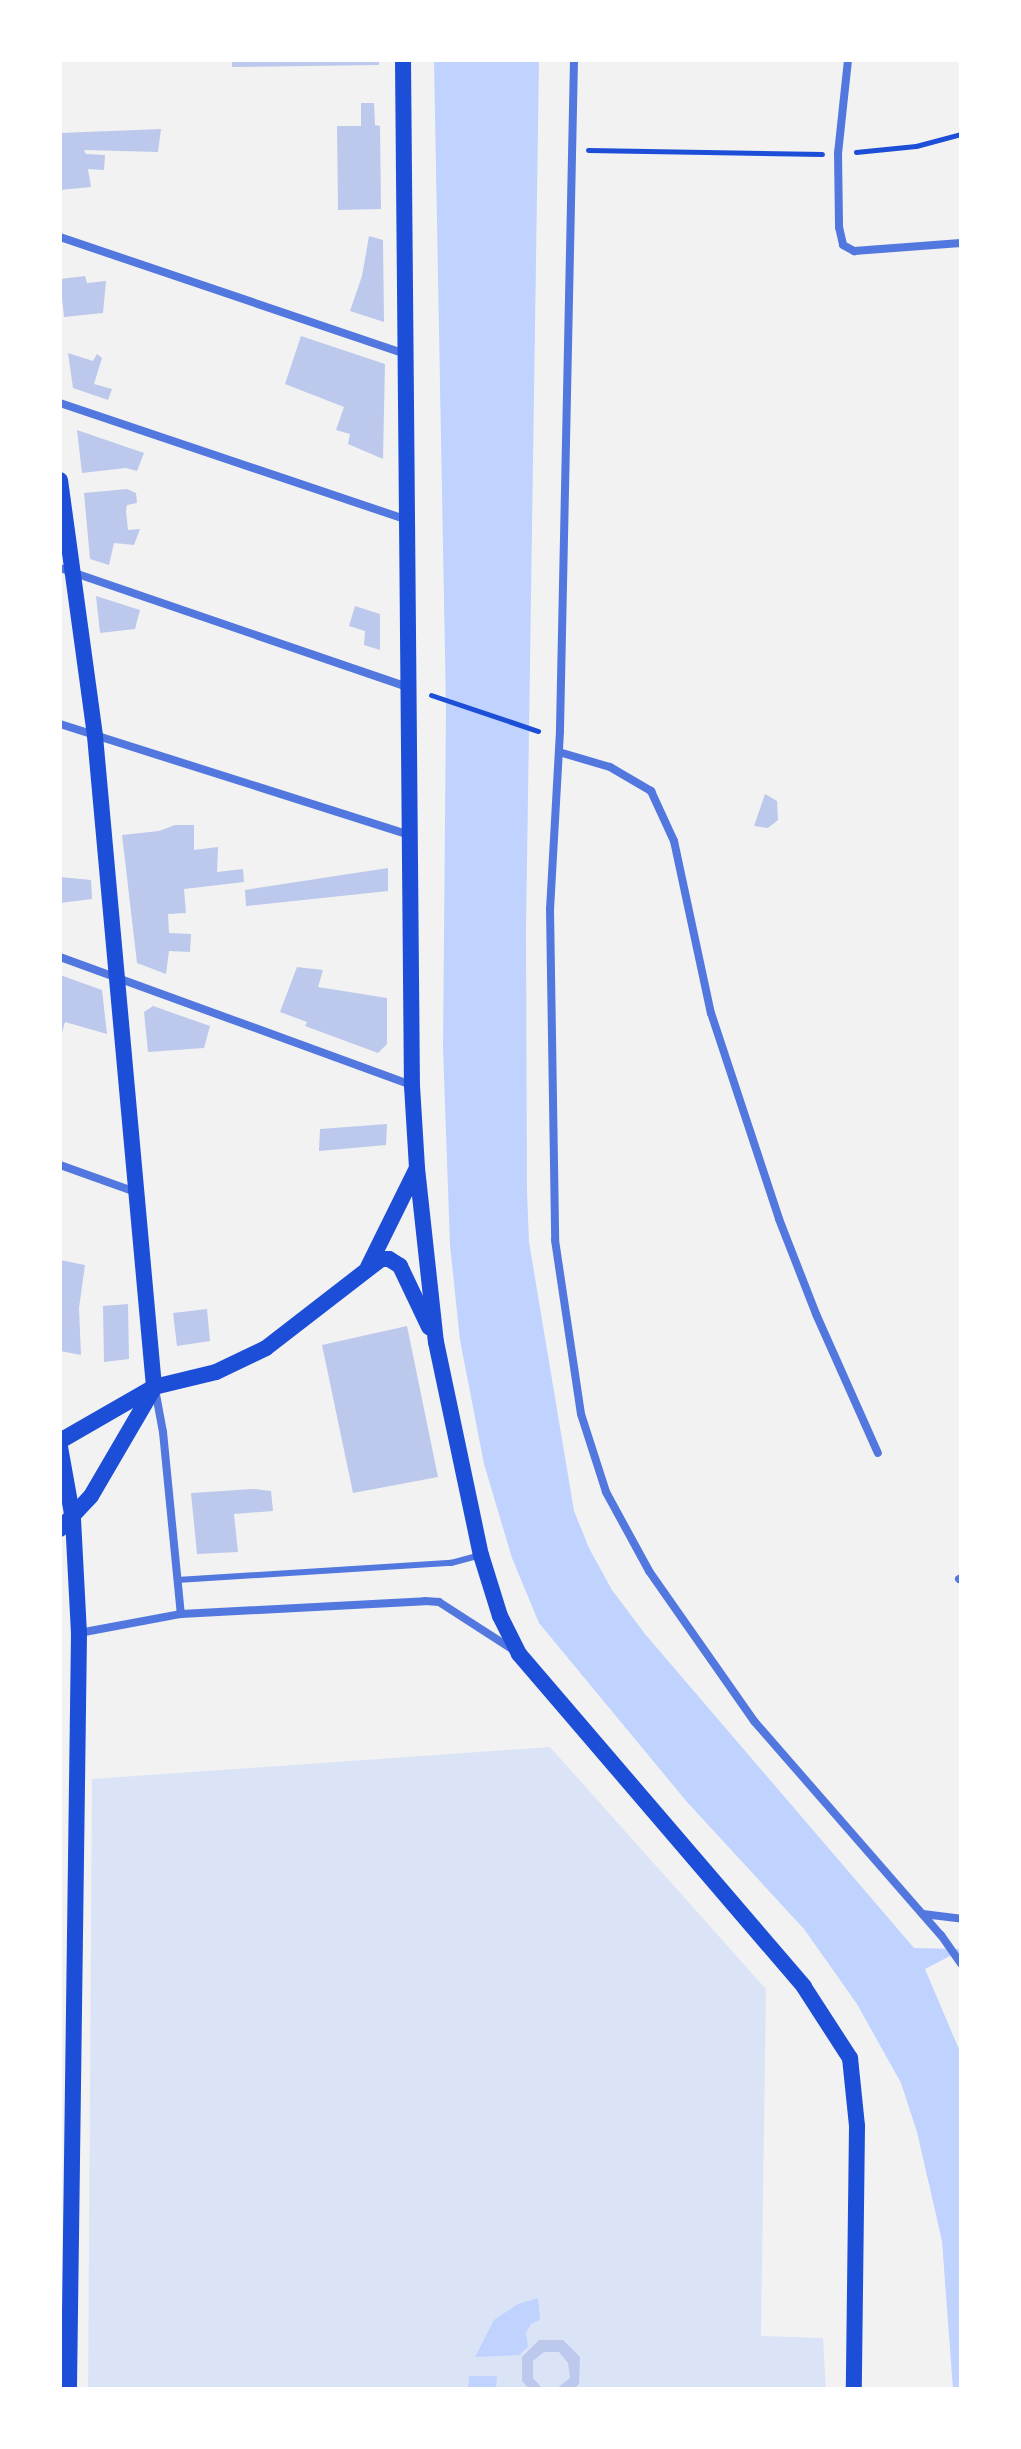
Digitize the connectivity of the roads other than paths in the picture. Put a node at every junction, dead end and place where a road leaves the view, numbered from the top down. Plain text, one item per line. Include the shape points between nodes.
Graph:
1 (403, 60) edge
2 (574, 60) edge
3 (848, 60) edge
4 (60, 237) edge
5 (961, 243) edge
6 (405, 354) junction
7 (60, 403) edge
8 (60, 480) edge
9 (407, 520) junction
10 (65, 570) edge
11 (407, 687) junction
12 (60, 724) edge
13 (95, 736) junction
14 (559, 752) junction
15 (407, 834) junction
16 (60, 957) edge
17 (119, 978) junction
18 (412, 1086) junction
19 (60, 1165) edge
20 (417, 1168) junction
21 (136, 1192) junction
22 (368, 1267) junction
23 (436, 1342) junction
24 (154, 1387) junction
25 (60, 1441) edge
26 (60, 1447) edge
27 (878, 1453) dead end
28 (67, 1524) edge
29 (481, 1555) junction
30 (177, 1580) junction
31 (181, 1614) junction
32 (79, 1633) junction
33 (519, 1654) junction
34 (923, 1914) junction
35 (961, 1919) edge
36 (961, 1964) edge
37 (69, 2389) edge
38 (854, 2389) edge

1 - 6 main road
2 - 14 street
3 - 5 street via 838,153 839,227 848,250
4 - 6 street
6 - 9 main road
7 - 9 street
8 - 10 main road
9 - 11 main road
10 - 11 street
10 - 13 main road
11 - 15 main road
12 - 13 street
13 - 15 street
13 - 17 main road
14 - 27 street via 610,767 651,791 674,841 711,1013 779,1219
14 - 34 street via 550,909 555,1240 581,1414 606,1492 649,1571 754,1721
15 - 18 main road
16 - 17 street
17 - 18 street
17 - 21 main road
18 - 20 main road
19 - 21 street
20 - 22 main road
20 - 23 main road
21 - 24 main road
22 - 23 main road via 389,1259 400,1266
22 - 24 main road via 266,1348 216,1372
23 - 29 main road
24 - 25 main road
24 - 28 main road via 103,1478
24 - 30 street
26 - 28 main road
28 - 32 main road
29 - 30 lane via 451,1563
29 - 33 main road via 500,1616
30 - 31 street
31 - 32 street
31 - 33 street via 439,1602
32 - 37 main road
33 - 38 main road via 797,1979 850,2058 857,2126
34 - 35 street
34 - 36 street

